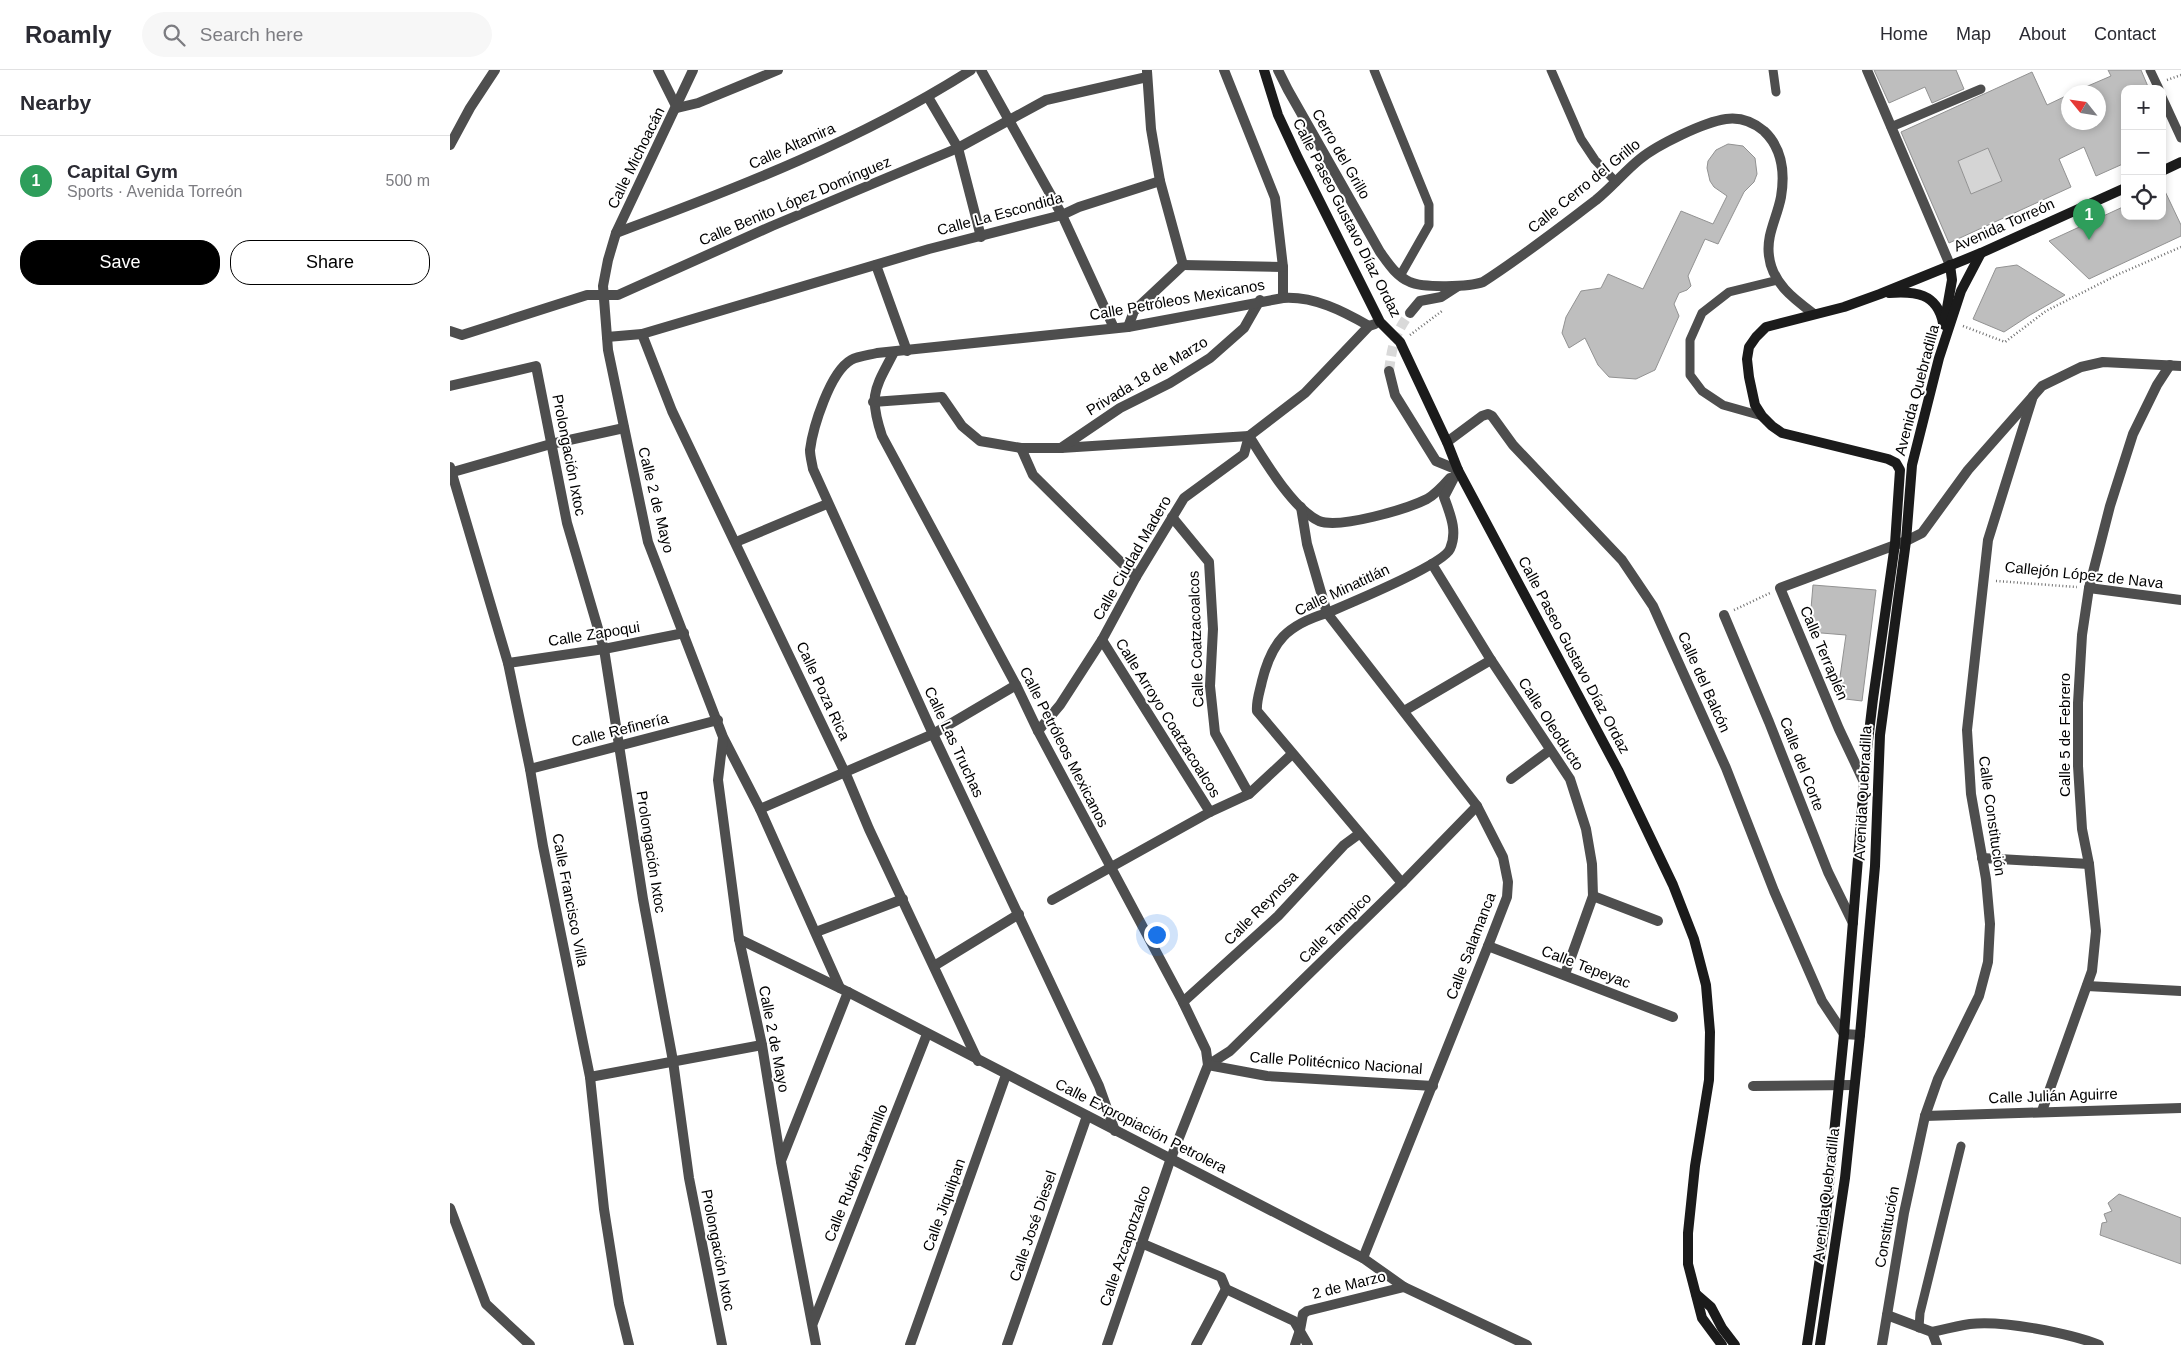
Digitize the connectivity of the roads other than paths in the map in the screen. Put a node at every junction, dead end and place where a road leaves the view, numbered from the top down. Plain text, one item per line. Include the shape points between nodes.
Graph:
1 (495, 70) edge
2 (658, 70) edge
3 (694, 70) edge
4 (778, 70) edge
5 (971, 70) edge
6 (980, 70) edge
7 (1224, 70) edge
8 (1264, 70) edge
9 (1278, 70) edge
10 (1374, 70) edge
11 (1551, 70) edge
12 (1773, 70) edge
13 (1866, 70) edge
14 (2150, 70) edge
15 (1147, 73) edge
16 (2157, 85) edge
17 (1981, 90) dead end
18 (1776, 92) dead end
19 (928, 97) junction
20 (2166, 106) edge
21 (677, 108) junction
22 (1007, 120) junction
23 (1891, 128) junction
24 (2181, 138) edge
25 (450, 145) edge
26 (958, 148) junction
27 (2181, 162) edge
28 (2166, 169) edge
29 (1160, 181) junction
30 (1616, 182) junction
31 (2121, 190) edge
32 (1062, 215) junction
33 (616, 233) junction
34 (981, 237) junction
35 (1980, 253) junction
36 (608, 260) joint
37 (876, 265) junction
38 (1183, 265) junction
39 (1950, 265) junction
40 (1283, 267) junction
41 (1400, 276) junction
42 (1778, 280) junction
43 (1458, 286) junction
44 (1880, 294) junction
45 (604, 295) junction
46 (1283, 298) junction
47 (1260, 300) junction
48 (1410, 313) tunnel mouth
49 (1814, 314) junction
50 (1380, 322) junction
51 (1947, 324) junction
52 (1369, 326) junction
53 (1128, 327) junction
54 (1114, 328) junction
55 (450, 331) edge
56 (637, 334) junction
57 (607, 337) junction
58 (907, 351) junction
59 (894, 352) junction
60 (845, 364) joint
61 (2170, 365) junction
62 (2181, 366) edge
63 (1389, 371) tunnel mouth
64 (450, 386) edge
65 (2033, 396) junction
66 (873, 402) junction
67 (1762, 416) junction
68 (624, 428) junction
69 (1249, 436) junction
70 (1447, 442) junction
71 (551, 444) junction
72 (1021, 448) junction
73 (1061, 448) junction
74 (451, 469) edge
75 (1458, 470) junction
76 (828, 504) junction
77 (1301, 507) junction
78 (1172, 517) junction
79 (1906, 541) junction
80 (736, 542) junction
81 (1896, 544) junction
82 (1432, 564) junction
83 (1136, 577) junction
84 (2089, 588) junction
85 (2181, 600) edge
86 (1328, 613) junction
87 (1724, 615) road end
88 (684, 633) junction
89 (1102, 640) junction
90 (604, 649) junction
91 (1491, 660) junction
92 (508, 663) junction
93 (1016, 685) junction
94 (1404, 712) junction
95 (718, 720) junction
96 (1038, 731) junction
97 (933, 734) junction
98 (723, 737) junction
99 (619, 746) junction
100 (1550, 750) junction
101 (1292, 754) junction
102 (530, 769) junction
103 (845, 772) junction
104 (1511, 779) dead end
105 (1865, 784) junction
106 (1249, 794) junction
107 (1477, 806) junction
108 (760, 809) junction
109 (1210, 812) junction
110 (1359, 834) junction
111 (1982, 858) junction
112 (2089, 864) junction
113 (1110, 868) junction
114 (1402, 884) junction
115 (1593, 896) junction
116 (902, 899) junction
117 (1052, 900) dead end
118 (1019, 914) junction
119 (1658, 921) dead end
120 (1853, 923) junction
121 (816, 932) junction
122 (739, 939) junction
123 (1488, 946) junction
124 (934, 966) junction
125 (1565, 974) junction
126 (2087, 986) junction
127 (844, 990) junction
128 (2181, 991) edge
129 (1183, 1002) junction
130 (1673, 1017) dead end
131 (927, 1034) junction
132 (1844, 1034) junction
133 (1860, 1035) junction
134 (762, 1045) junction
135 (673, 1061) junction
136 (978, 1061) junction
137 (1208, 1065) junction
138 (1006, 1075) junction
139 (590, 1077) junction
140 (1854, 1085) junction
141 (1433, 1086) junction
142 (1753, 1086) dead end
143 (1839, 1086) junction
144 (2181, 1108) edge
145 (2042, 1111) junction
146 (1087, 1116) junction
147 (1925, 1116) junction
148 (1115, 1131) junction
149 (1962, 1146) dead end
150 (1172, 1158) junction
151 (781, 1162) junction
152 (450, 1208) edge
153 (1141, 1243) junction
154 (1363, 1258) junction
155 (1404, 1287) junction
156 (1226, 1289) junction
157 (1696, 1293) junction
158 (1887, 1316) junction
159 (812, 1324) junction
160 (1919, 1328) junction
161 (1300, 1330) junction
162 (1810, 1330) junction
163 (1932, 1332) junction
164 (530, 1345) edge
165 (629, 1345) edge
166 (722, 1345) edge
167 (816, 1345) edge
168 (910, 1345) edge
169 (1007, 1345) edge
170 (1106, 1345) edge
171 (1196, 1345) edge
172 (1295, 1345) edge
173 (1308, 1345) edge
174 (1527, 1345) edge
175 (1722, 1345) edge
176 (1735, 1345) edge
177 (1803, 1345) edge
178 (1807, 1345) edge
179 (1820, 1345) edge
180 (1882, 1345) edge
181 (1937, 1345) edge
182 (2099, 1345) edge

1 - 25 street
2 - 21 street
3 - 21 street, Calle Michoacán
4 - 21 street via 698,104
5 - 19 street, Calle Altamira
6 - 22 street
7 - 40 street via 1276,198
8 - 50 street, Calle Paseo Gustavo Díaz Ordaz via 1278,114 1298,158
9 - 41 street, Cerro del Grillo via 1380,252
10 - 41 lane via 1429,205 1429,225
11 - 30 lane via 1581,139
12 - 18 lane
13 - 23 street
14 - 16 lane
15 - 22 street, Calle Benito López Domínguez via 1046,100
15 - 29 street via 1151,129
17 - 23 lane
19 - 26 street
19 - 33 street, Calle Altamira via 842,141 702,201
20 - 24 lane
21 - 33 street, Calle Michoacán
22 - 26 street, Calle Benito López Domínguez
22 - 32 street
23 - 39 street
26 - 34 street
26 - 45 street, Calle Benito López Domínguez via 618,295
27 - 28 street
29 - 32 street, Calle La Escondida
29 - 38 street
30 - 42 street, Calle Cerro del Grillo via 1649,152 1705,125 1738,118 1759,127 1776,144 1781,165 1781,197 1768,241 1772,269
30 - 43 street, Calle Cerro del Grillo via 1490,278 1472,286
31 - 35 street, Avenida Torreón
32 - 34 street, Calle La Escondida
32 - 54 street
33 - 36 street, Calle Michoacán
34 - 37 street, Calle La Escondida
35 - 39 street, Avenida Torreón
35 - 51 street, Avenida Quebradilla
36 - 45 street, Calle 2 de Mayo
37 - 56 street, Calle La Escondida
37 - 58 street
38 - 40 street
38 - 53 street via 1134,311
39 - 44 street
39 - 51 street via 1952,280
40 - 46 street
41 - 43 street, Calle Cerro del Grillo via 1411,283
42 - 49 street, Calle Cerro del Grillo via 1785,291
42 - 67 lane via 1728,292 1702,313 1690,340 1690,375 1702,391 1723,405
43 - 48 street via 1441,297 1420,301
44 - 49 street
44 - 51 street via 1910,292 1924,296 1940,311
45 - 55 street, Calle Benito López Domínguez via 587,296 462,335
45 - 57 street, Calle 2 de Mayo
46 - 47 street, Calle Petróleos Mexicanos
46 - 52 street, Calle Petróleos Mexicanos via 1298,297 1345,312
47 - 53 street, Calle Petróleos Mexicanos
47 - 73 street, Privada 18 de Marzo via 1244,328 1210,358 1120,408
49 - 67 street via 1766,328 1749,348 1748,377 1755,405
50 - 52 street, Calle Ciudad Madero
50 - 70 street, Calle Paseo Gustavo Díaz Ordaz via 1400,342
51 - 79 street, Avenida Quebradilla via 1912,465
52 - 69 street, Calle Ciudad Madero via 1305,393
53 - 54 street, Calle Petróleos Mexicanos
54 - 58 street, Calle Petróleos Mexicanos
56 - 57 street, Calle La Escondida
56 - 80 street, Calle Poza Rica
57 - 68 street, Calle 2 de Mayo
58 - 59 street, Calle Petróleos Mexicanos
59 - 60 street, Calle Petróleos Mexicanos via 852,359
59 - 66 street
60 - 76 street, Calle Las Truchas via 827,391 810,452 813,470
61 - 62 street
61 - 65 street via 2103,362 2057,377
61 - 84 street, Calle 5 de Febrero via 2133,434
63 - 75 street via 1395,395 1436,461
64 - 71 street, Prolongación Ixtoc via 536,366
65 - 79 street via 1968,470 1922,532
65 - 111 street, Calle Constitución via 1988,540 1971,676 1967,730 1971,794
66 - 72 street via 942,397 962,426 980,441
66 - 93 street, Calle Petróleos Mexicanos via 882,436
67 - 81 street, Avenida Quebradilla via 1782,433 1888,458 1899,465 1901,480
68 - 71 street
68 - 88 street, Calle 2 de Mayo via 648,542
69 - 73 street
69 - 77 street via 1279,482
69 - 78 street, Calle Ciudad Madero via 1244,454 1188,493
70 - 75 street, Calle Paseo Gustavo Díaz Ordaz
70 - 132 street, Calle del Balcón via 1482,416 1492,416 1513,445 1622,560 1653,606 1726,768 1822,1001
71 - 74 street
71 - 90 street, Prolongación Ixtoc via 567,523
72 - 73 street
72 - 83 street via 1033,476
74 - 92 street, Calle Francisco Villa
75 - 77 street via 1427,499 1379,517 1320,521
75 - 82 street, Calle Minatitlán via 1444,497 1453,524 1451,547
75 - 157 street, Calle Paseo Gustavo Díaz Ordaz via 1618,770 1673,885 1694,940 1706,985 1710,1032 1709,1080 1688,1233 1688,1264
76 - 80 street
76 - 97 street, Calle Las Truchas
77 - 86 street, Calle Salamanca via 1307,544
78 - 83 street, Calle Ciudad Madero
78 - 106 street, Calle Coatzacoalcos via 1209,562 1213,629 1210,686 1215,733
79 - 81 street
79 - 133 street, Avenida Quebradilla via 1880,735 1875,866
80 - 103 street, Calle Poza Rica
81 - 105 street, Avenida Quebradilla via 1873,699
81 - 105 street, Calle Terraplén via 1780,588
82 - 86 street, Calle Minatitlán
82 - 91 street, Calle Oleoducto
83 - 89 street, Calle Ciudad Madero
84 - 85 street, Callejón López de Nava
84 - 112 street, Calle 5 de Febrero via 2082,635 2078,712 2082,829
86 - 94 street, Calle Salamanca
86 - 101 street, Calle Minatitlán via 1284,635 1274,646 1256,704 1257,711
87 - 120 street, Calle del Corte via 1828,872
88 - 90 street, Calle Zapoqui
88 - 95 street, Calle 2 de Mayo
89 - 96 street, Calle Ciudad Madero via 1060,705
89 - 109 street, Calle Arroyo Coatzacoalcos
90 - 92 street, Calle Zapoqui
90 - 99 street, Prolongación Ixtoc
91 - 94 street
91 - 100 street, Calle Oleoducto
92 - 102 street, Calle Francisco Villa
93 - 96 street, Calle Petróleos Mexicanos
93 - 97 street
94 - 107 street, Calle Salamanca
95 - 98 street, Calle 2 de Mayo
95 - 99 street, Calle Refinería
96 - 113 street, Calle Petróleos Mexicanos
97 - 103 street
97 - 118 street, Calle Las Truchas
98 - 108 street, Calle 2 de Mayo
98 - 122 street, Calle 2 de Mayo via 718,780
99 - 102 street, Calle Refinería
99 - 135 street, Prolongación Ixtoc
100 - 104 street
100 - 115 street, Calle Oleoducto via 1570,779 1586,829
101 - 106 street
101 - 110 street, Calle Minatitlán
102 - 139 street, Calle Francisco Villa
103 - 108 street
103 - 116 street, Calle Poza Rica
105 - 120 street, Avenida Quebradilla
106 - 109 street
107 - 114 street, Calle Tampico
107 - 123 street, Calle Salamanca via 1503,857 1508,882 1507,897
108 - 121 street, Calle 2 de Mayo
109 - 113 street
110 - 114 street, Calle Minatitlán
110 - 129 street, Calle Reynosa via 1344,845 1278,916
111 - 112 street
111 - 147 street, Calle Constitución via 1990,924 1988,962 1978,996 1938,1080
112 - 126 street, Calle 5 de Febrero via 2096,931 2092,971
113 - 117 street
113 - 129 street, Calle Petróleos Mexicanos
114 - 137 street, Calle Tampico via 1230,1051
115 - 119 street
115 - 125 street, Calle Oleoducto
116 - 121 street
116 - 124 street, Calle Poza Rica
118 - 124 street
118 - 148 street, Calle Las Truchas via 1099,1086
120 - 132 street, Avenida Quebradilla
121 - 127 street, Calle 2 de Mayo
122 - 127 street, Calle Expropiación Petrolera
122 - 134 street, Calle 2 de Mayo
123 - 125 street, Calle Tepeyac
123 - 141 street, Calle Salamanca
124 - 136 street, Calle Poza Rica
125 - 130 street, Calle Tepeyac
126 - 128 street
126 - 145 street, Calle 5 de Febrero
127 - 131 street, Calle Expropiación Petrolera
127 - 151 street
129 - 137 street, Calle Petróleos Mexicanos via 1206,1050
131 - 136 street, Calle Expropiación Petrolera
131 - 159 street, Calle Rubén Jaramillo
132 - 133 street
132 - 143 street, Avenida Quebradilla
133 - 140 street, Avenida Quebradilla
134 - 135 street
134 - 151 street, Calle 2 de Mayo
135 - 139 street
135 - 166 street, Prolongación Ixtoc via 689,1178
136 - 138 street, Calle Expropiación Petrolera
137 - 141 street, Calle Politécnico Nacional via 1267,1076
137 - 150 street
138 - 146 street, Calle Expropiación Petrolera
138 - 168 street, Calle Jiquilpan
139 - 165 street, Calle Francisco Villa via 604,1209
140 - 143 street
140 - 179 street, Avenida Quebradilla via 1844,1187
141 - 154 street, Calle Salamanca
142 - 143 street
143 - 162 street, Avenida Quebradilla
144 - 145 street, Calle Julián Aguirre
145 - 147 street, Calle Julián Aguirre
146 - 148 street, Calle Expropiación Petrolera
146 - 169 street, Calle José Diesel
147 - 158 street, Constitución via 1904,1213
148 - 150 street, Calle Expropiación Petrolera
149 - 160 lane
150 - 153 street, Calle Azcapotzalco
150 - 154 street, Calle Expropiación Petrolera
151 - 159 street, Calle 2 de Mayo
152 - 164 street via 486,1304
153 - 156 street via 1221,1277
153 - 170 street, Calle Azcapotzalco
154 - 155 street, Calle Expropiación Petrolera
155 - 161 street, 2 de Marzo via 1303,1314
155 - 174 street, Calle Expropiación Petrolera
156 - 161 street via 1294,1321
156 - 171 street
157 - 175 street, Calle Paseo Gustavo Díaz Ordaz via 1702,1318
157 - 176 street via 1711,1307
158 - 160 street
158 - 180 street, Constitución
159 - 167 street, Calle 2 de Mayo
160 - 163 street
161 - 172 street
161 - 173 street
162 - 177 street
162 - 178 street, Avenida Quebradilla
163 - 181 street
163 - 182 street via 1971,1324 1994,1324 2044,1330

